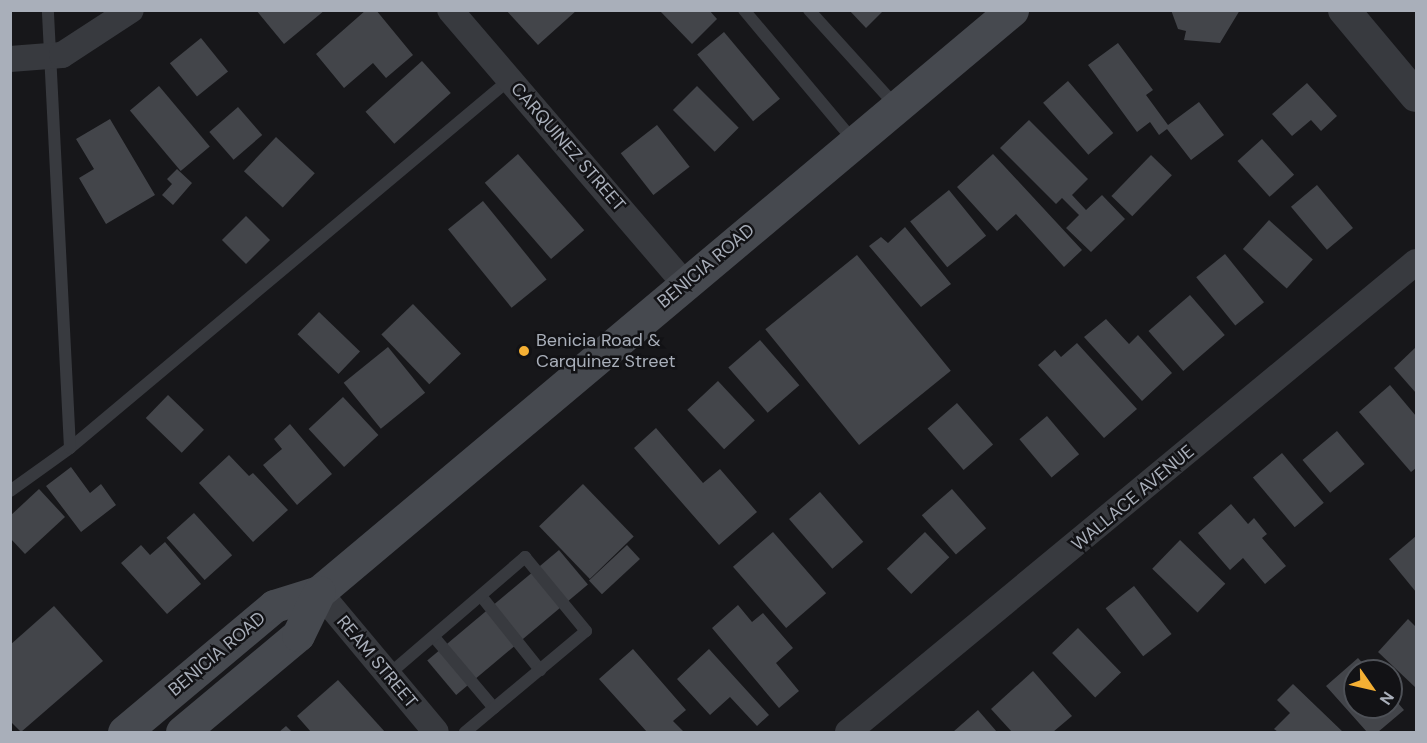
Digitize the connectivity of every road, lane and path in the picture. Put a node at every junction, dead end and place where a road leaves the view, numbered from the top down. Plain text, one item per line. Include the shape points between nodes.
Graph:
1 (48, 10) edge
2 (130, 10) edge
3 (450, 10) edge
4 (744, 10) edge
5 (809, 10) edge
6 (1012, 10) edge
7 (1344, 10) edge
8 (49, 56) junction
9 (10, 59) edge
10 (510, 80) junction
11 (1416, 96) edge
12 (897, 107) junction
13 (855, 141) junction
14 (1416, 262) edge
15 (686, 284) junction
16 (70, 448) junction
17 (10, 491) edge
18 (319, 592) junction
19 (481, 596) junction
20 (435, 637) junction
21 (540, 670) junction
22 (388, 675) junction
23 (494, 708) junction
24 (123, 732) edge
25 (182, 732) edge
26 (436, 732) edge
27 (465, 732) edge
28 (848, 732) edge

1 - 8 lane
2 - 8 street via 62,55
3 - 10 street, CARQUINEZ STREET
4 - 13 lane
5 - 12 lane
6 - 12 main road, BENICIA ROAD
7 - 11 street
8 - 9 street
8 - 16 lane
10 - 15 street, CARQUINEZ STREET
10 - 16 lane
12 - 13 main road, BENICIA ROAD
13 - 15 main road, BENICIA ROAD
14 - 28 street, WALLACE AVENUE
15 - 18 main road, BENICIA ROAD
16 - 17 lane
18 - 22 street, REAM STREET
18 - 24 main road, BENICIA ROAD via 274,606
18 - 25 main road, BENICIA ROAD via 298,635
19 - 20 lane
19 - 21 lane
19 - 21 lane via 525,557 586,631
20 - 22 lane
20 - 23 lane
21 - 23 lane
22 - 26 street, REAM STREET
23 - 27 lane

